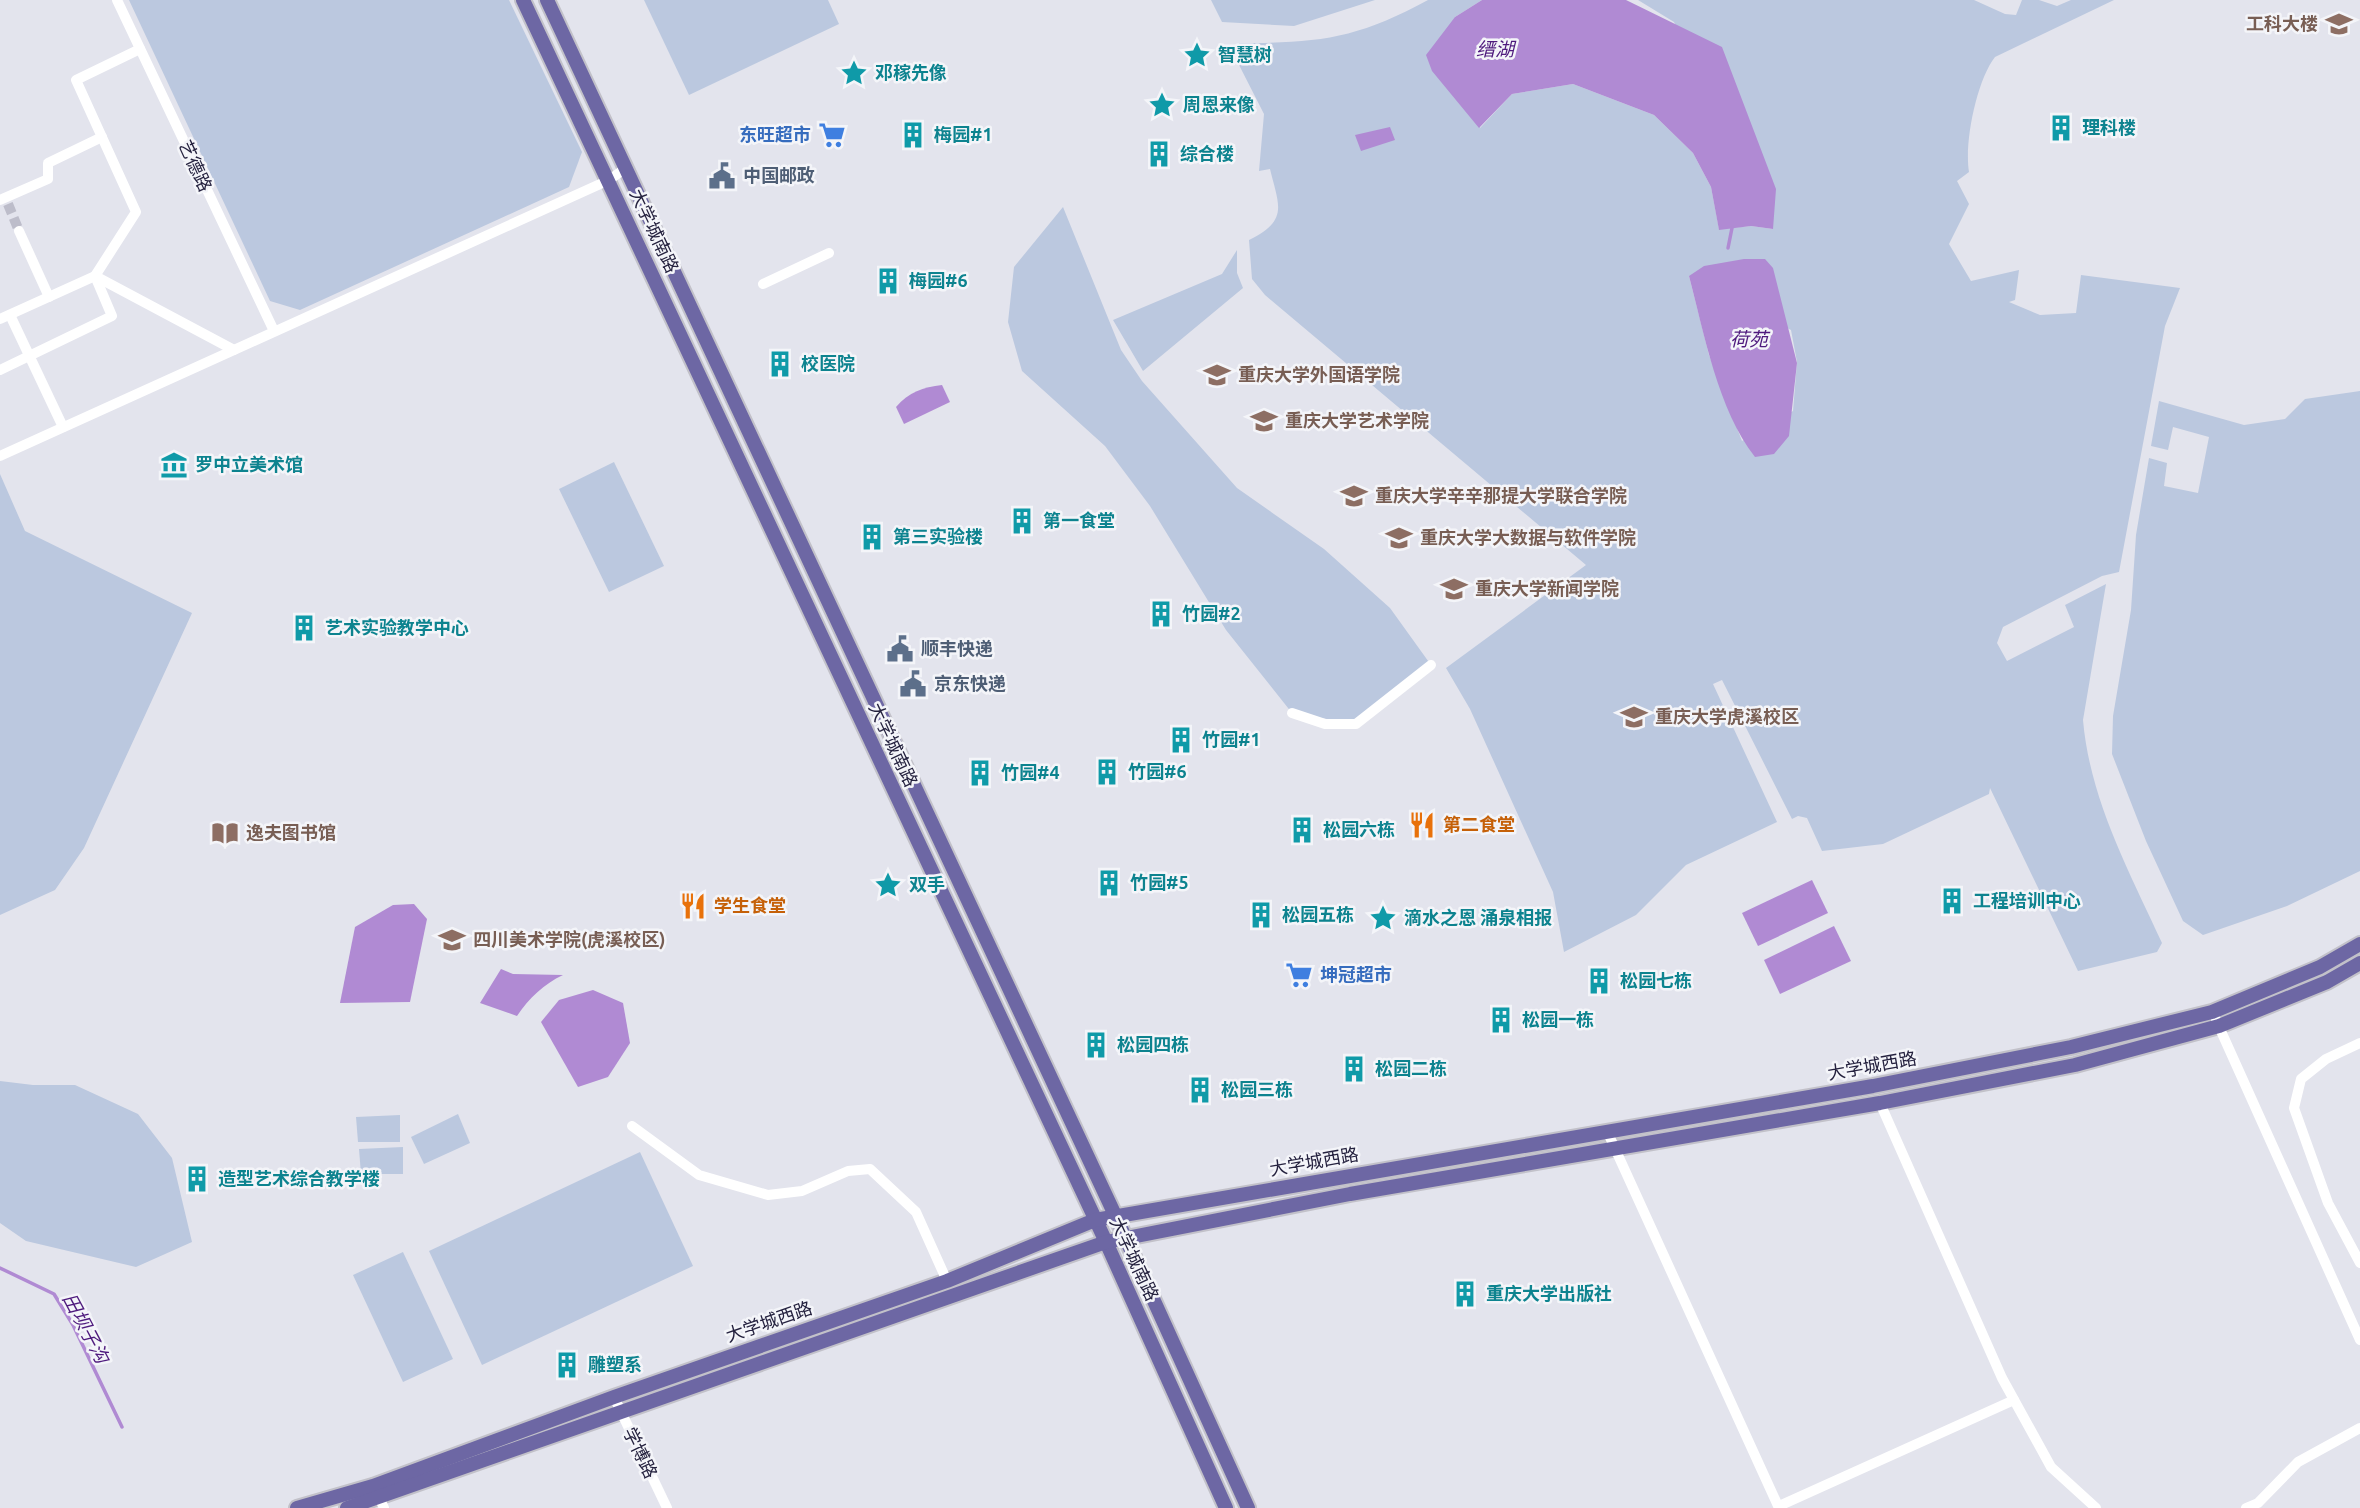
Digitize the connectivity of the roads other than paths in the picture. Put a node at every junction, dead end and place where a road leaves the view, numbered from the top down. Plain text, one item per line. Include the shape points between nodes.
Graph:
1 (117, 0) edge
2 (523, 0) edge
3 (547, 0) edge
4 (140, 49) junction
5 (102, 137) junction
6 (626, 168) junction
7 (609, 180) junction
8 (4, 201) edge
9 (19, 231) tunnel mouth
10 (829, 253) dead end
11 (94, 276) junction
12 (763, 284) dead end
13 (49, 297) junction
14 (5, 317) edge
15 (274, 331) junction
16 (234, 350) junction
17 (30, 356) junction
18 (0, 370) edge
19 (63, 427) junction
20 (0, 456) edge
21 (1431, 666) dead end
22 (1292, 713) dead end
23 (2360, 944) edge
24 (2360, 963) edge
25 (2212, 1012) junction
26 (2218, 1026) junction
27 (2360, 1043) edge
28 (1880, 1103) junction
29 (632, 1126) dead end
30 (1607, 1131) junction
31 (1614, 1148) junction
32 (1115, 1215) junction
33 (1095, 1220) junction
34 (1125, 1237) junction
35 (1106, 1242) junction
36 (2360, 1263) edge
37 (947, 1281) junction
38 (2360, 1340) edge
39 (614, 1397) junction
40 (2014, 1399) junction
41 (621, 1412) junction
42 (2360, 1428) edge
43 (379, 1497) edge
44 (1779, 1507) edge
45 (297, 1508) edge
46 (347, 1508) edge
47 (667, 1508) edge
48 (1226, 1508) edge
49 (1248, 1508) edge
50 (2096, 1508) edge
51 (2246, 1508) edge

1 - 4 street, 艺德路
2 - 7 main road, 大学城南路
3 - 6 main road, 大学城南路
4 - 5 street via 76,80
4 - 15 street, 艺德路
5 - 8 street via 48,163 48,179
5 - 11 street via 136,212
6 - 7 street
6 - 32 main road, 大学城南路
7 - 15 street
7 - 33 main road, 大学城南路
9 - 13 street
10 - 12 street
11 - 13 street
11 - 16 street
11 - 17 street via 112,316
13 - 14 street
14 - 17 street
15 - 16 street
16 - 19 street
17 - 18 street
17 - 19 street
19 - 20 street
21 - 22 street via 1356,724 1325,724
23 - 25 main road, 大学城西路 via 2320,967
24 - 26 main road, 大学城西路 via 2326,982
25 - 26 street
25 - 30 main road, 大学城西路 via 2031,1055
26 - 28 main road, 大学城西路 via 2075,1065
26 - 38 street
27 - 36 street via 2326,1059 2301,1079 2294,1108 2328,1203
28 - 31 main road, 大学城西路
28 - 40 street
29 - 37 street via 699,1175 768,1195 802,1191 848,1171 870,1169 916,1212
30 - 31 street
30 - 32 main road, 大学城西路
31 - 34 main road, 大学城西路
31 - 44 street
32 - 33 main road, 大学城西路
32 - 34 main road, 大学城南路
33 - 35 main road, 大学城南路
33 - 37 main road, 大学城西路
34 - 35 main road, 大学城西路
34 - 49 main road, 大学城南路
35 - 41 main road, 大学城西路
35 - 48 main road, 大学城南路
37 - 39 main road, 大学城西路
39 - 41 street, 学博路
39 - 43 main road, 大学城西路
40 - 44 street
40 - 50 street via 2051,1467
41 - 43 main road, 大学城西路
41 - 47 street, 学博路
42 - 51 street via 2298,1462 2259,1503
43 - 45 main road, 大学城西路
43 - 46 main road, 大学城西路

